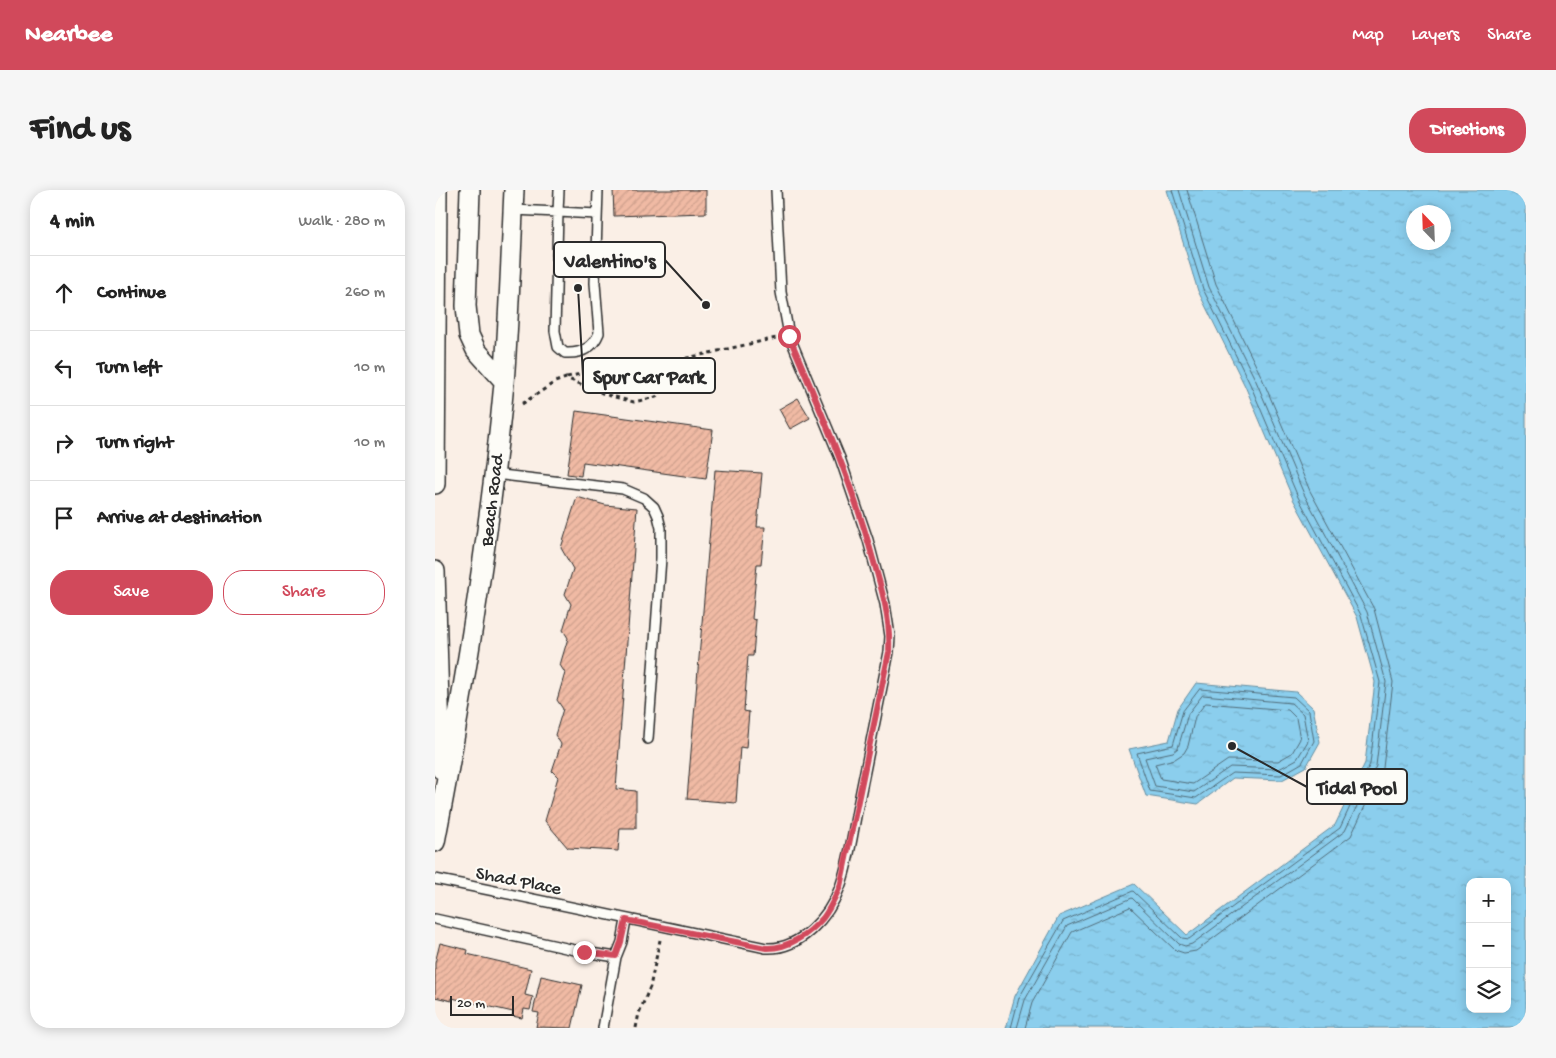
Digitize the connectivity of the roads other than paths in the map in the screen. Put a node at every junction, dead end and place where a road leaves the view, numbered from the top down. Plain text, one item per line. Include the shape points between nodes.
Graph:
1 (437, 190) edge
2 (469, 190) edge
3 (514, 190) edge
4 (559, 190) edge
5 (598, 190) edge
6 (776, 190) edge
7 (513, 210) junction
8 (558, 212) junction
9 (597, 214) junction
10 (504, 381) junction
11 (494, 474) junction
12 (435, 484) edge
13 (435, 571) edge
14 (437, 649) junction
15 (469, 653) junction
16 (648, 739) dead end
17 (442, 808) junction
18 (435, 842) edge
19 (435, 879) edge
20 (435, 919) edge
21 (626, 920) junction
22 (616, 956) junction
23 (603, 1028) edge

1 - 12 street
2 - 10 street via 466,306 469,335 476,350
3 - 7 street, Beach Road
4 - 8 lane
5 - 9 lane
6 - 21 lane, Shad Place via 781,292 789,336 840,458 868,540 890,636 849,851 840,887 823,918 788,945 766,948
7 - 8 lane
7 - 10 street, Beach Road
8 - 9 lane
8 - 9 lane via 555,331 558,347 565,353 585,350 599,333 595,283
10 - 11 street, Beach Road
11 - 15 street, Beach Road
11 - 16 lane via 623,489 644,498 654,507 661,528 661,558
13 - 14 street, Beach Road
14 - 15 street
14 - 17 street, Beach Road
15 - 17 street, Beach Road
17 - 18 street, Beach Road
19 - 21 lane, Shad Place via 597,911
20 - 22 lane
21 - 22 lane
22 - 23 lane

